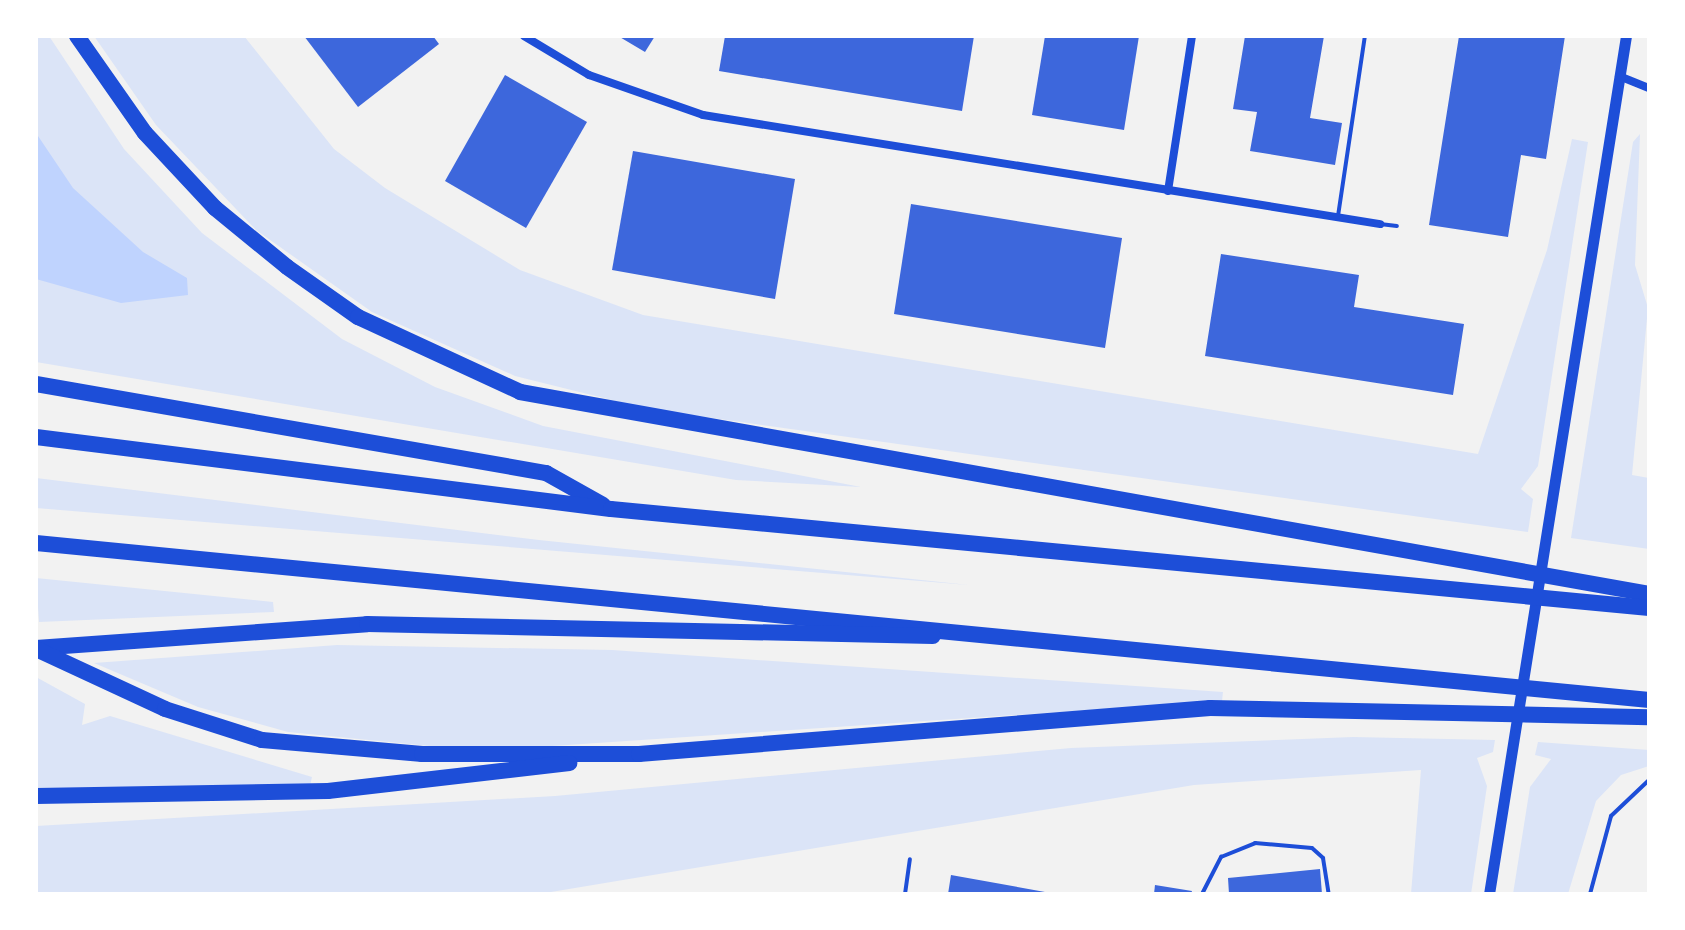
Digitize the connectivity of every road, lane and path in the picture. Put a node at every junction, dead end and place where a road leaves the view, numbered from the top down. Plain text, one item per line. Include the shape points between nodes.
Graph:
1 (77, 36) edge
2 (524, 36) edge
3 (1192, 36) edge
4 (1365, 36) edge
5 (1626, 36) edge
6 (1619, 76) junction
7 (1649, 88) edge
8 (1168, 191) junction
9 (1338, 218) junction
10 (1380, 224) joint
11 (1397, 226) dead end
12 (36, 384) edge
13 (36, 437) edge
14 (611, 509) junction
15 (36, 543) edge
16 (1649, 594) edge
17 (1649, 608) edge
18 (1056, 637) junction
19 (36, 648) edge
20 (1649, 700) edge
21 (1649, 717) edge
22 (639, 754) junction
23 (1649, 780) edge
24 (36, 796) edge
25 (910, 859) dead end
26 (905, 894) edge
27 (1202, 894) edge
28 (1329, 894) edge
29 (1489, 894) edge
30 (1590, 894) edge

1 - 16 highway via 145,133 215,208 287,267 358,317 520,392
2 - 8 street via 589,75 703,115
3 - 8 street
4 - 9 lane
5 - 6 street
6 - 7 street
6 - 29 street
8 - 9 street
9 - 10 street
10 - 11 lane
12 - 14 highway via 546,473
13 - 14 highway
14 - 17 highway
15 - 18 highway
18 - 19 highway via 404,624
18 - 20 highway
19 - 22 highway via 165,709 262,740 422,754
21 - 22 highway via 1210,708
22 - 24 highway via 328,791
23 - 30 lane via 1611,816
25 - 26 lane
27 - 28 lane via 1221,857 1255,843 1312,848 1323,858

